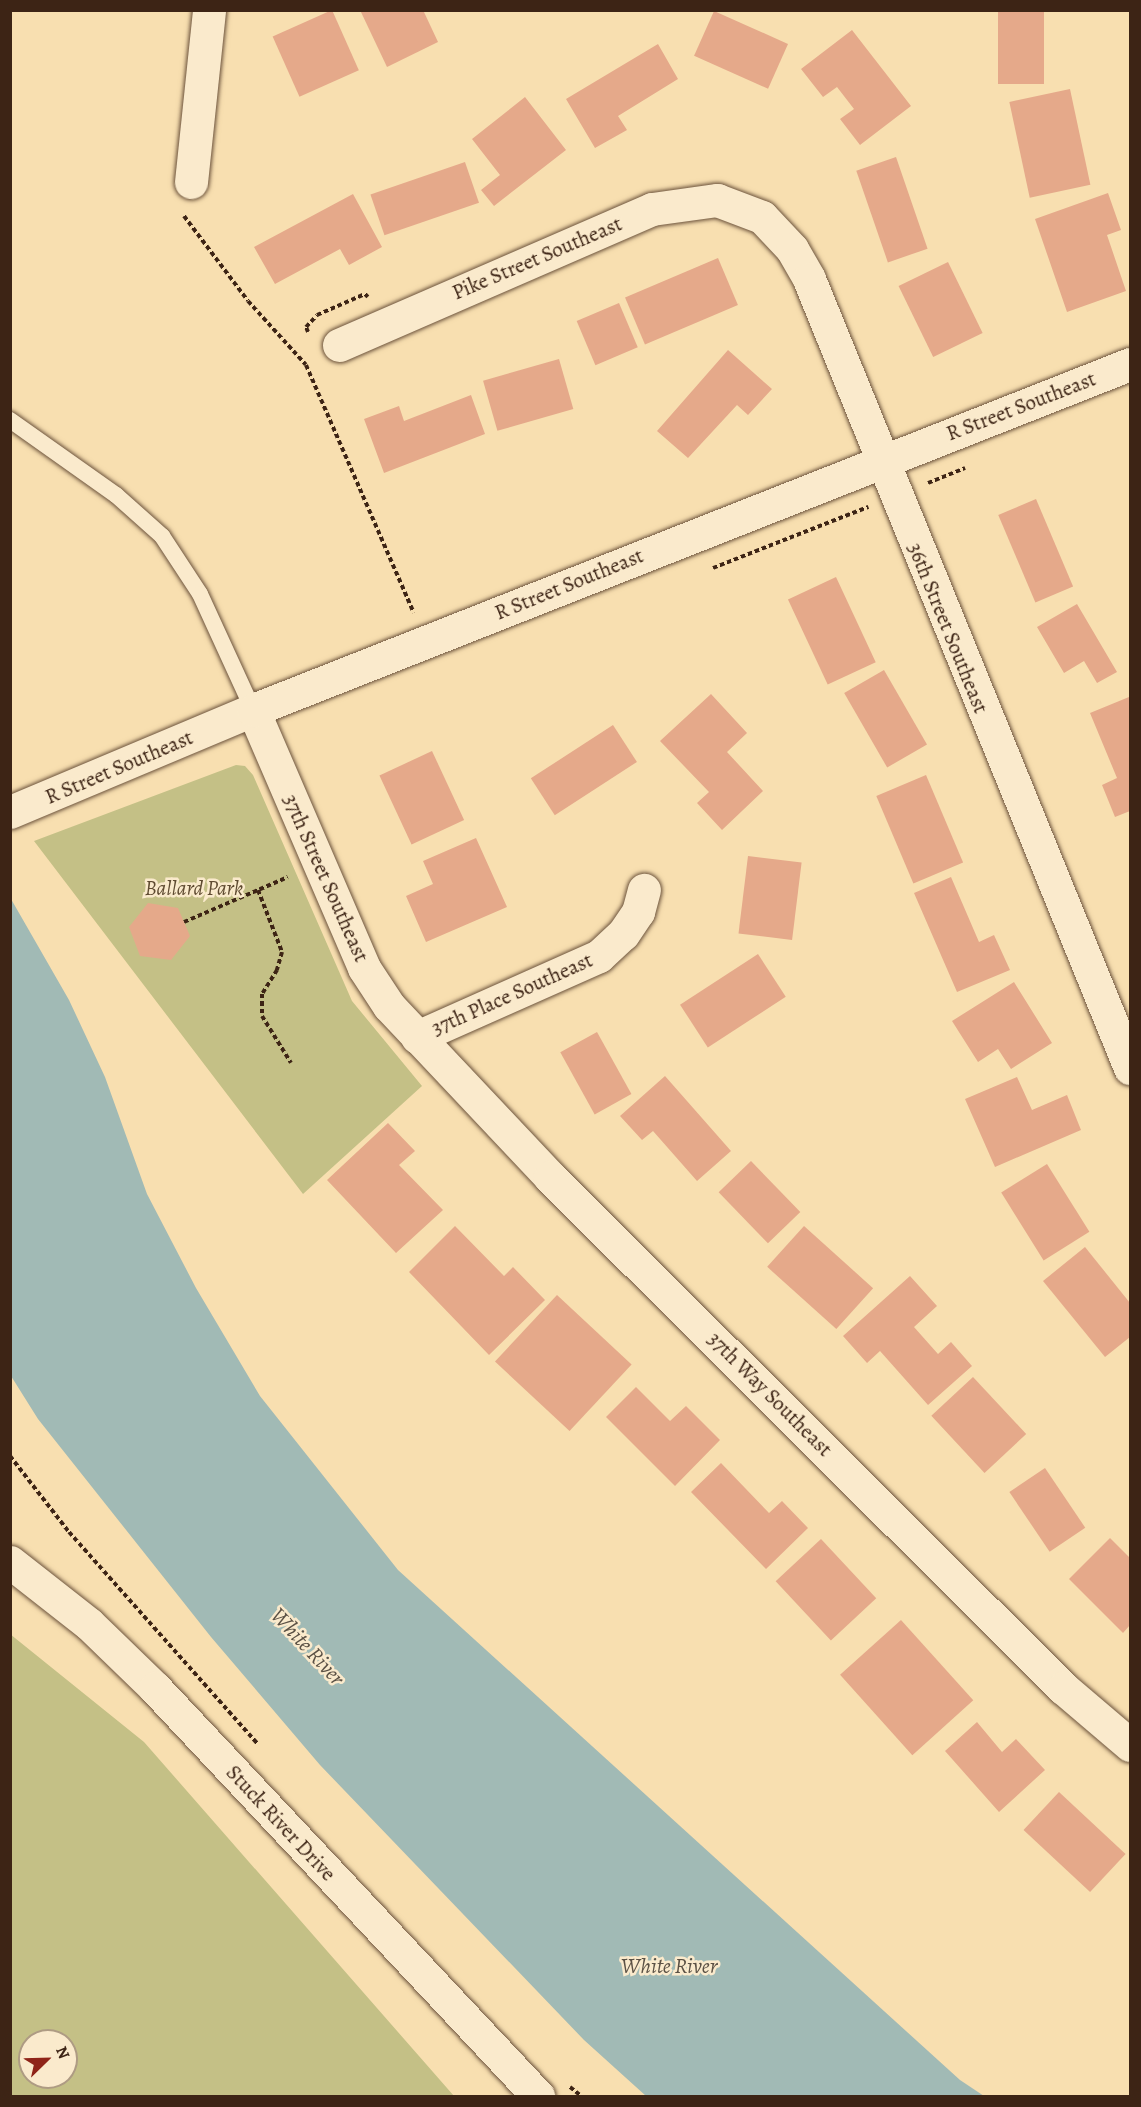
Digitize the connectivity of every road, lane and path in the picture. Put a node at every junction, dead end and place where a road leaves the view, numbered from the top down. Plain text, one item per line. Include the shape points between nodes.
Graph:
1 (209, 10) edge
2 (191, 182) joint
3 (742, 207) joint
4 (339, 345) dead end
5 (1131, 364) edge
6 (10, 420) edge
7 (880, 460) junction
8 (426, 641) junction
9 (252, 710) junction
10 (10, 812) edge
11 (319, 863) junction
12 (258, 890) junction
13 (644, 890) dead end
14 (184, 922) dead end
15 (417, 1037) junction
16 (291, 1063) dead end
17 (1131, 1068) edge
18 (10, 1562) edge
19 (1131, 1745) edge
20 (538, 2097) edge

1 - 2 street
2 - 8 path via 176,206 248,301 306,365
3 - 4 street, Pike Street Southeast via 717,200 652,209
3 - 7 street, 36th Street Southeast via 773,228 801,264
5 - 7 street, R Street Southeast
6 - 9 lane via 116,495 162,536 200,594
7 - 8 street, R Street Southeast
7 - 17 street, 36th Street Southeast
8 - 9 street, R Street Southeast
9 - 10 street, R Street Southeast
9 - 11 street, 37th Street Southeast
11 - 12 path
11 - 15 street, 37th Street Southeast via 364,968 388,1006
12 - 14 path
12 - 16 path via 282,952 277,970 262,994 262,1016
13 - 15 street, 37th Place Southeast via 638,912 623,934 599,956
15 - 19 street, 37th Way Southeast via 550,1177 1062,1688
18 - 20 street, Stuck River Drive via 89,1624 155,1688

